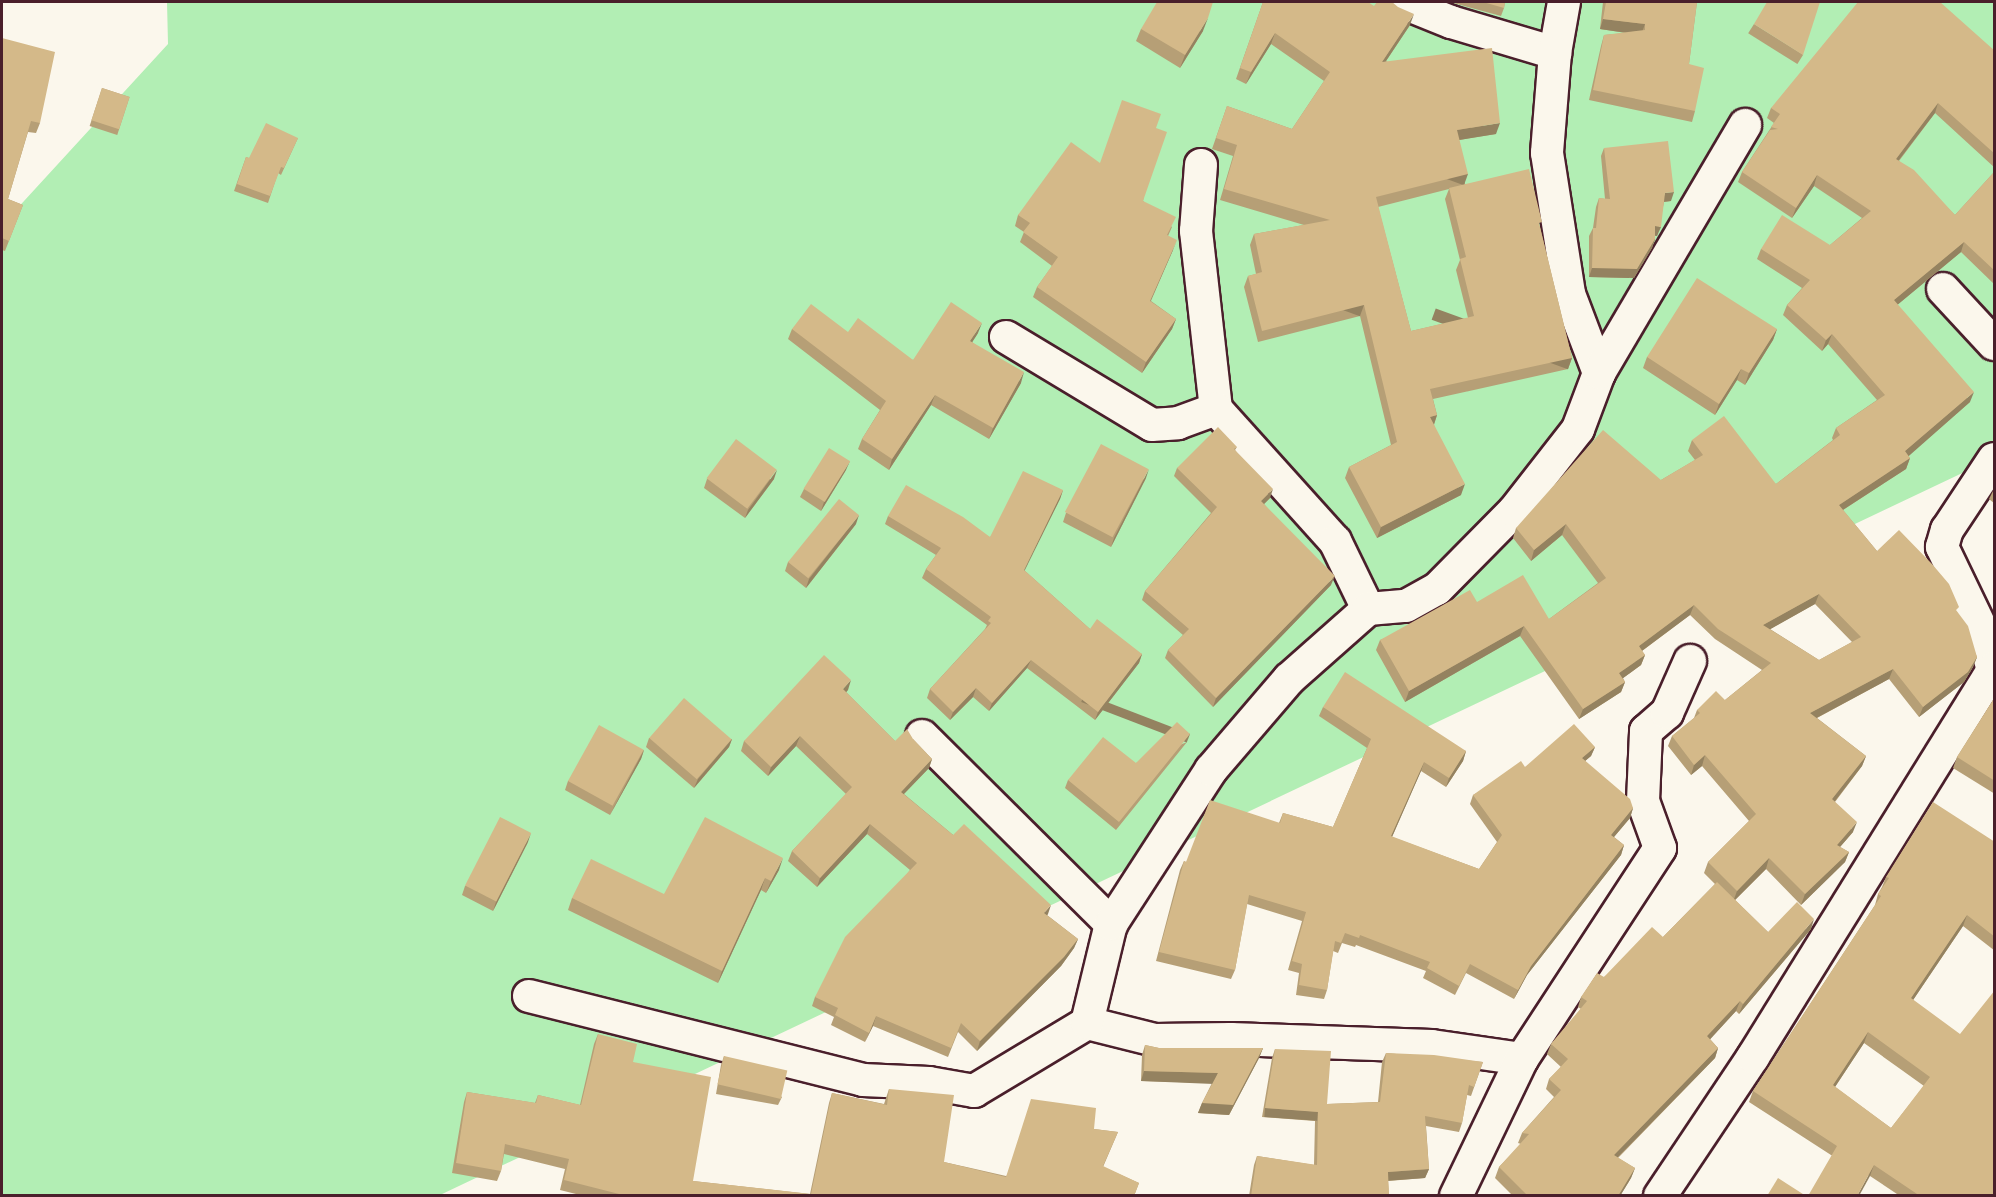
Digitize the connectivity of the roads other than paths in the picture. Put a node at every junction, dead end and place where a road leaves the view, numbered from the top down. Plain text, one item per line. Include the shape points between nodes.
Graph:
1 (1401, 2) edge
2 (1564, 2) edge
3 (1555, 52) junction
4 (1744, 125) dead end
5 (1202, 165) dead end
6 (1943, 289) dead end
7 (1006, 338) dead end
8 (1995, 344) edge
9 (1599, 373) junction
10 (1216, 409) junction
11 (1995, 459) edge
12 (1368, 609) junction
13 (1690, 661) dead end
14 (1994, 669) edge
15 (922, 736) dead end
16 (1111, 924) junction
17 (529, 996) dead end
18 (1087, 1023) junction
19 (1522, 1059) junction
20 (1456, 1196) edge
21 (1660, 1196) edge

1 - 3 street
2 - 3 street
3 - 9 street via 1547,153 1569,294
4 - 9 street
5 - 10 street via 1196,231
6 - 8 street
7 - 10 street via 1152,425 1178,423
9 - 12 street via 1578,429 1514,511 1437,589 1406,606
10 - 12 street via 1335,541
11 - 14 street via 1947,530 1942,547 1981,627
12 - 16 street via 1289,679 1211,770
13 - 19 street via 1667,713 1646,731 1643,801 1660,848
14 - 21 street via 1753,1057
15 - 16 street
16 - 18 street
17 - 18 street via 863,1080 928,1083 974,1091
18 - 19 street via 1155,1040 1432,1046
19 - 20 street

